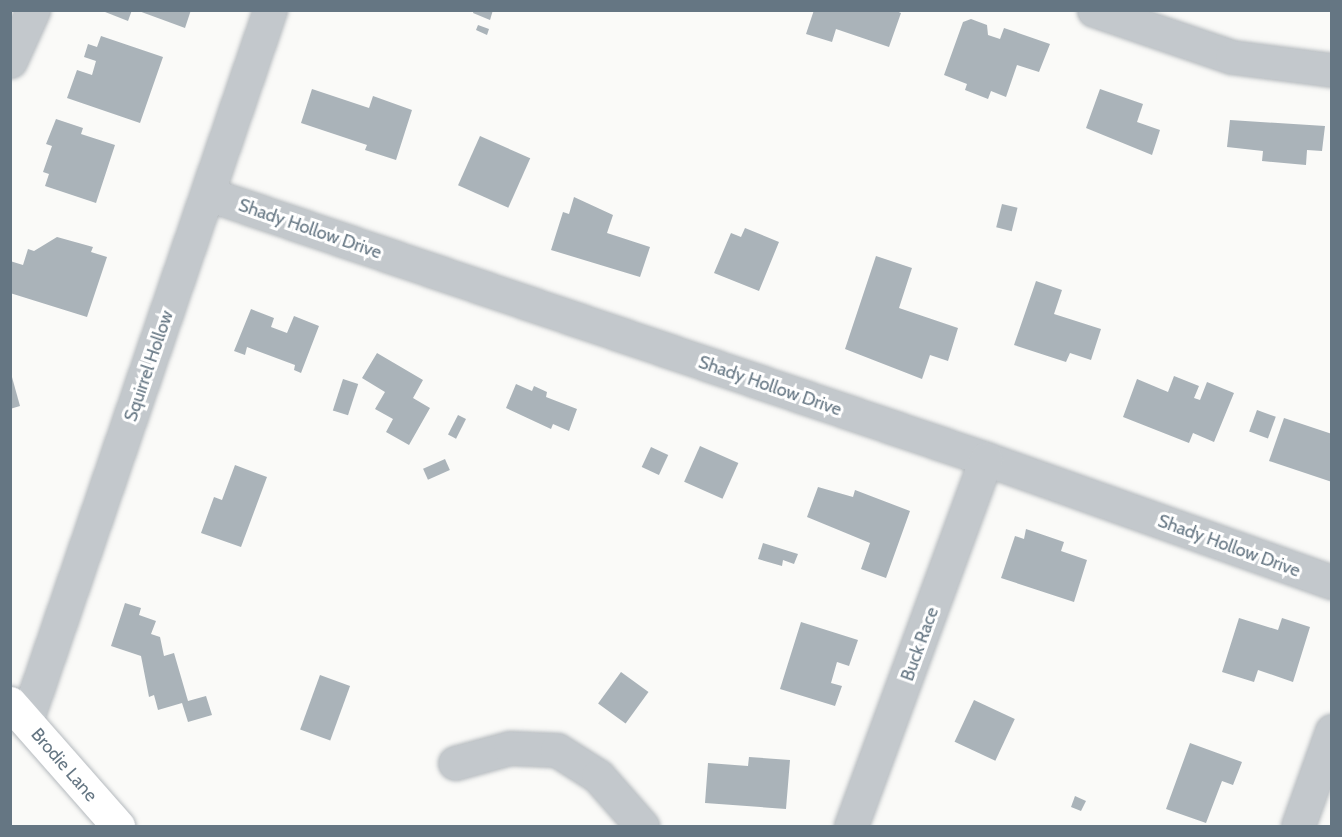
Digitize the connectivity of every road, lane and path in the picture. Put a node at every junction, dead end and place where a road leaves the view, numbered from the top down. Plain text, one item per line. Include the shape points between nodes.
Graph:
1 (33, 10) edge
2 (270, 10) edge
3 (1094, 10) edge
4 (10, 61) edge
5 (1332, 70) edge
6 (208, 194) junction
7 (986, 459) junction
8 (1332, 582) edge
9 (18, 712) edge
10 (1332, 731) edge
11 (455, 763) dead end
12 (118, 826) edge
13 (642, 826) edge
14 (851, 826) edge
15 (1298, 826) edge

1 - 4 street
2 - 6 street, Squirrel Hollow
3 - 5 street via 1232,57
6 - 7 street, Shady Hollow Drive
6 - 9 street, Squirrel Hollow
7 - 8 street, Shady Hollow Drive
7 - 14 street, Buck Race
9 - 12 main road, Brodie Lane
10 - 15 street
11 - 13 street via 510,748 557,750 598,776

